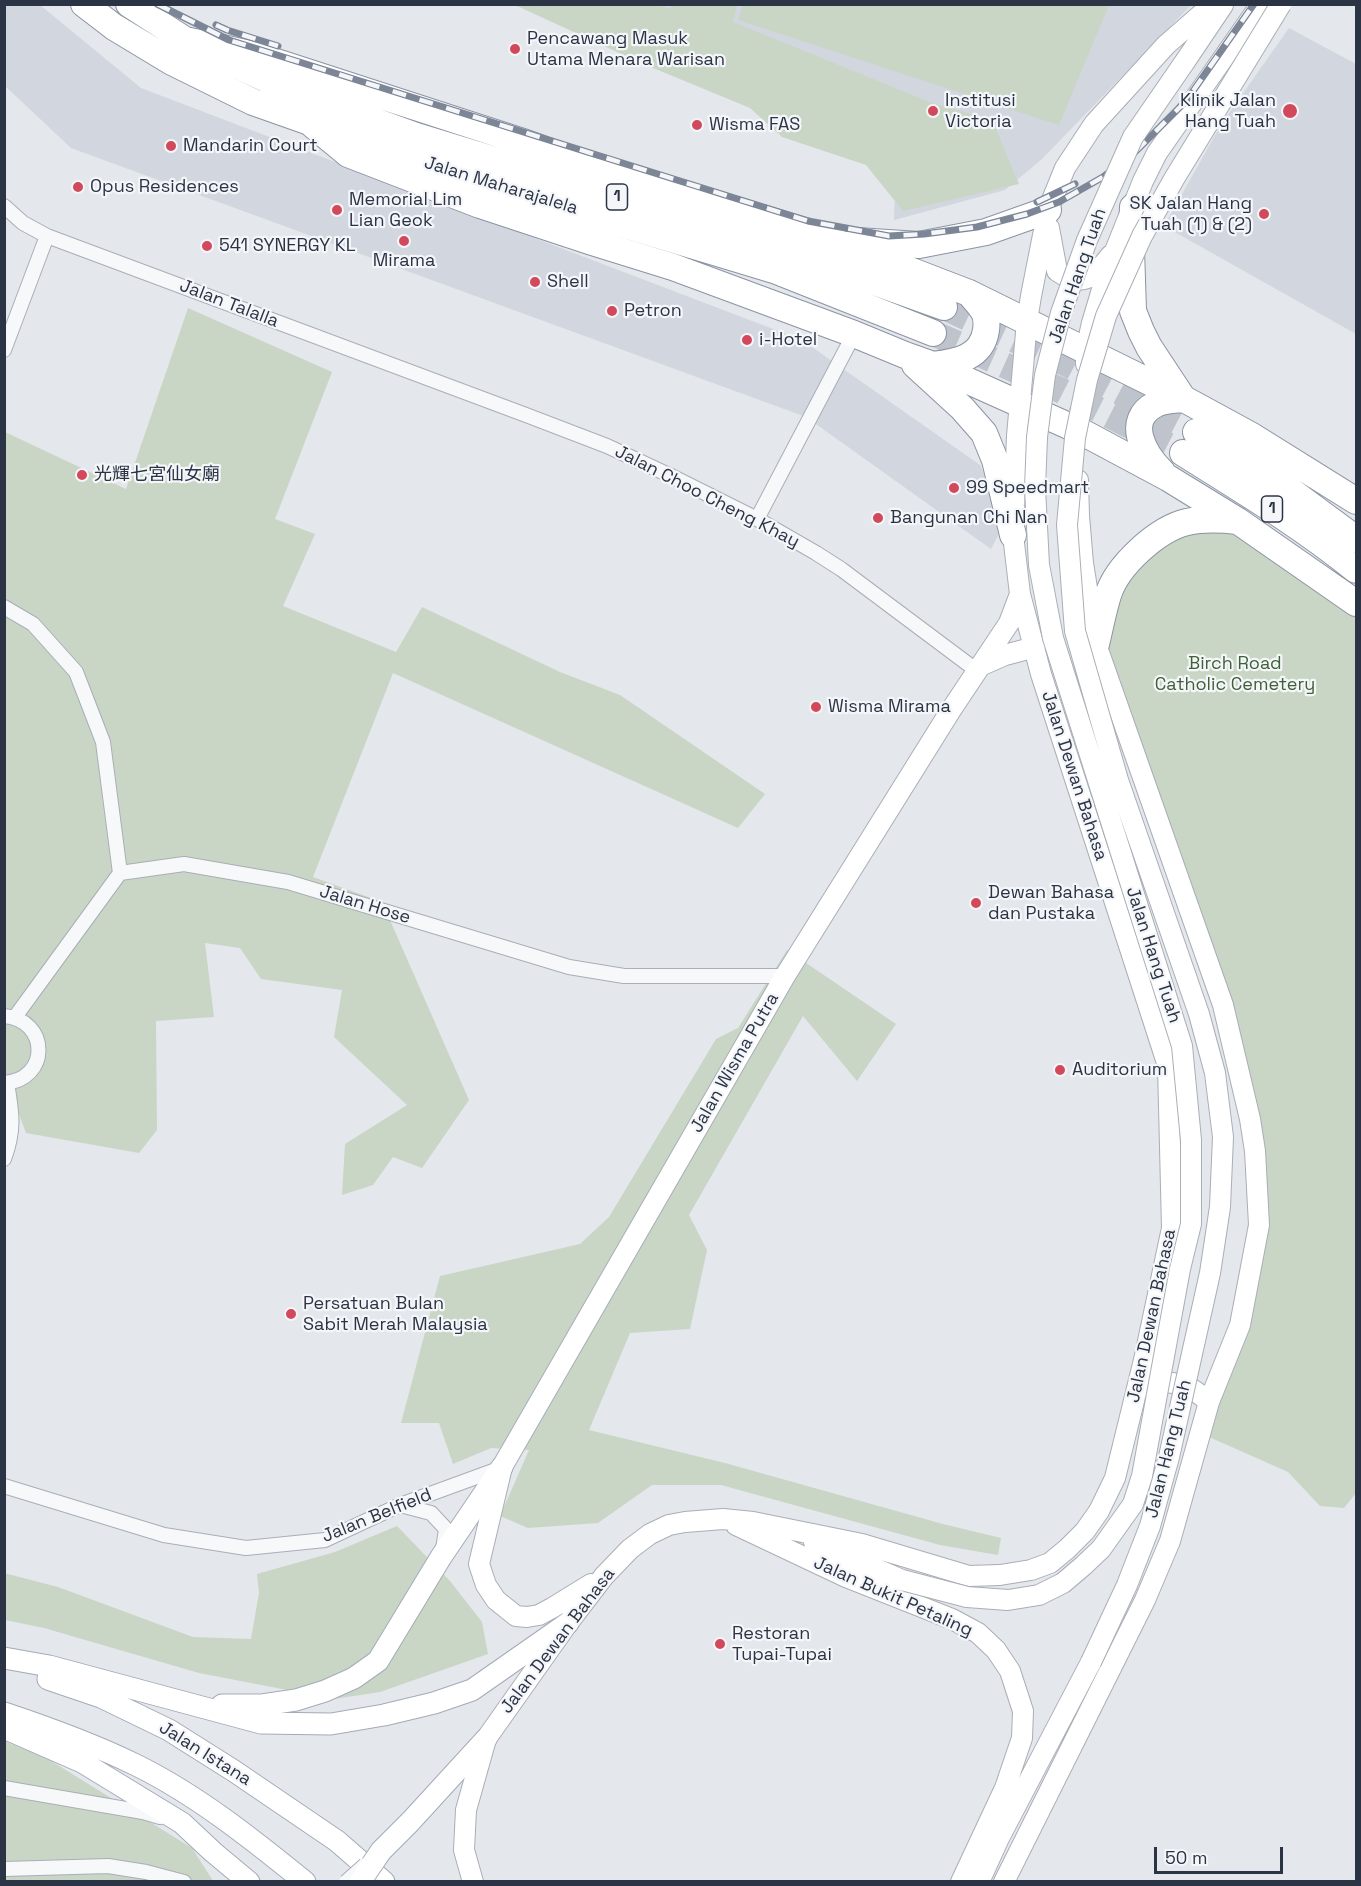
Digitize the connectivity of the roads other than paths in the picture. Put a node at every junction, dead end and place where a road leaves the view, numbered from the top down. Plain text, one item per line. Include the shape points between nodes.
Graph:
1 (84, 4) edge
2 (129, 4) edge
3 (1213, 4) edge
4 (1223, 4) edge
5 (1261, 4) edge
6 (1281, 4) edge
7 (185, 40) junction
8 (314, 125) junction
9 (4, 206) edge
10 (1133, 207) junction
11 (1048, 210) junction
12 (818, 235) junction
13 (47, 236) junction
14 (1117, 246) junction
15 (969, 293) junction
16 (944, 307) tunnel mouth
17 (1027, 321) junction
18 (933, 333) tunnel mouth
19 (854, 334) junction
20 (4, 350) edge
21 (1086, 350) junction
22 (905, 356) junction
23 (933, 365) junction
24 (411, 372) joint
25 (1184, 399) junction
26 (1020, 405) junction
27 (1082, 432) junction
28 (1168, 478) junction
29 (1356, 501) edge
30 (757, 519) junction
31 (1238, 521) junction
32 (1013, 535) junction
33 (1356, 539) edge
34 (1356, 570) edge
35 (1020, 594) junction
36 (1356, 603) edge
37 (4, 607) edge
38 (1096, 644) junction
39 (1035, 647) junction
40 (978, 668) junction
41 (120, 873) junction
42 (785, 976) junction
43 (10, 1016) edge
44 (6, 1083) edge
45 (4, 1159) edge
46 (1135, 1395) junction
47 (1209, 1402) junction
48 (502, 1467) junction
49 (4, 1486) edge
50 (400, 1505) junction
51 (723, 1519) junction
52 (778, 1526) junction
53 (441, 1557) junction
54 (603, 1576) junction
55 (568, 1623) junction
56 (4, 1658) edge
57 (4, 1665) edge
58 (195, 1705) junction
59 (4, 1713) edge
60 (4, 1728) edge
61 (486, 1739) junction
62 (4, 1788) edge
63 (182, 1823) junction
64 (381, 1851) junction
65 (4, 1869) edge
66 (184, 1881) edge
67 (249, 1881) edge
68 (305, 1881) edge
69 (346, 1881) edge
70 (360, 1881) edge
71 (384, 1881) edge
72 (473, 1881) edge
73 (961, 1881) edge
74 (979, 1881) edge
75 (1004, 1881) edge

1 - 8 highway, Jalan Maharajalela / 1 via 172,62 253,102
2 - 7 highway, Jalan Maharajalela / 1
3 - 11 main road, Jalan Hang Tuah via 1166,45 1094,124 1065,168
4 - 52 main road, Jalan Hang Tuah, bridge via 1133,137 1087,240 1061,313 1037,437 1039,565 1053,638 1182,1046 1191,1140 1191,1224 1142,1476 1133,1504 1101,1549 1083,1566 1063,1583 1039,1595 1008,1600 967,1597 902,1580
5 - 10 main road, Jalan Hang Tuah via 1157,153
6 - 74 main road, Jalan Hang Tuah, bridge via 1142,236 1106,316 1075,438 1066,525 1075,631 1118,780 1199,1014 1215,1072 1223,1137 1220,1207 1210,1273 1150,1526 1091,1662
7 - 12 highway via 264,58 590,166
7 - 16 highway, Jalan Maharajalela / 1 via 289,90 416,136 769,244
8 - 18 highway, Jalan Maharajalela / 1 via 460,175 774,270
8 - 19 highway via 348,154 480,205 673,267
9 - 13 street, Jalan Talalla via 23,223
10 - 14 main road, Jalan Hang Tuah
10 - 25 highway via 1133,311 1149,347
11 - 12 highway via 986,232 919,245 868,243
11 - 14 main road via 1058,271 1069,279 1087,279 1097,273
11 - 17 main road, Jalan Hang Tuah
12 - 15 highway
13 - 20 street
13 - 24 street, Jalan Talalla
14 - 21 main road, Jalan Hang Tuah
15 - 17 highway
15 - 23 highway via 987,322 980,348 968,358
17 - 21 highway
17 - 26 main road, Jalan Dewan Bahasa
19 - 22 highway
19 - 30 street
21 - 25 highway
21 - 27 main road
22 - 23 highway
22 - 32 highway via 984,433 995,460
23 - 26 highway
24 - 30 street, Jalan Choo Cheng Khay via 607,446
25 - 28 highway via 1158,403 1145,411 1140,422 1144,449
25 - 29 highway
26 - 27 highway
26 - 32 main road, Jalan Dewan Bahasa
27 - 28 highway
27 - 38 main road via 1078,516
28 - 31 highway
30 - 40 street, Jalan Choo Cheng Khay via 841,569
31 - 36 highway
31 - 38 highway via 1185,522 1157,536 1129,559 1108,593
32 - 35 main road, Jalan Dewan Bahasa
33 - 34 highway, 1 via 1287,488 1190,443
35 - 39 main road, Jalan Dewan Bahasa
35 - 40 main road, Jalan Wisma Putra via 1009,623
37 - 41 street via 33,624 76,672 103,742
38 - 47 main road via 1223,1005 1255,1151 1259,1225 1240,1325
39 - 40 main road
39 - 46 main road, Jalan Dewan Bahasa via 1168,1066 1173,1228
40 - 42 main road, Jalan Wisma Putra
41 - 42 street, Jalan Hose via 184,864 288,882 569,968 624,976
41 - 43 street
42 - 48 main road, Jalan Wisma Putra
43 - 44 street via 34,1031 39,1054 28,1074
44 - 45 street via 13,1116
46 - 47 main road via 1147,1385 1166,1382 1189,1387
46 - 52 main road, Jalan Dewan Bahasa via 1115,1478 1099,1511 1067,1549 1050,1563 1031,1570 969,1576 862,1544
47 - 75 main road via 1170,1541 1145,1600
48 - 50 street, Jalan Belfield
48 - 53 main road
48 - 54 main road, Jalan Wisma Putra via 479,1564 496,1600 516,1616 539,1615
49 - 50 street, Jalan Belfield via 164,1535 246,1548 325,1540
50 - 53 street via 431,1513 446,1529
51 - 52 main road, Jalan Dewan Bahasa
51 - 54 main road, Jalan Dewan Bahasa via 669,1525 650,1534
51 - 73 main road, Jalan Bukit Petaling via 846,1577 952,1619 996,1650 1010,1671 1023,1711 1022,1738 1005,1788
53 - 58 main road via 378,1661 354,1677 296,1700 262,1705
54 - 55 main road, Jalan Dewan Bahasa
55 - 58 main road via 472,1690 384,1715 331,1724 261,1723
55 - 61 main road, Jalan Dewan Bahasa
56 - 58 main road
57 - 71 main road, Jalan Istana via 101,1697 169,1730 338,1841
59 - 68 main road via 77,1738 138,1766 191,1796
60 - 63 main road via 82,1762
61 - 64 main road, bridge
61 - 72 main road via 466,1810 464,1850
62 - 63 street via 143,1812
63 - 67 main road
64 - 69 street, bridge
64 - 70 main road, bridge
65 - 66 street via 108,1866

